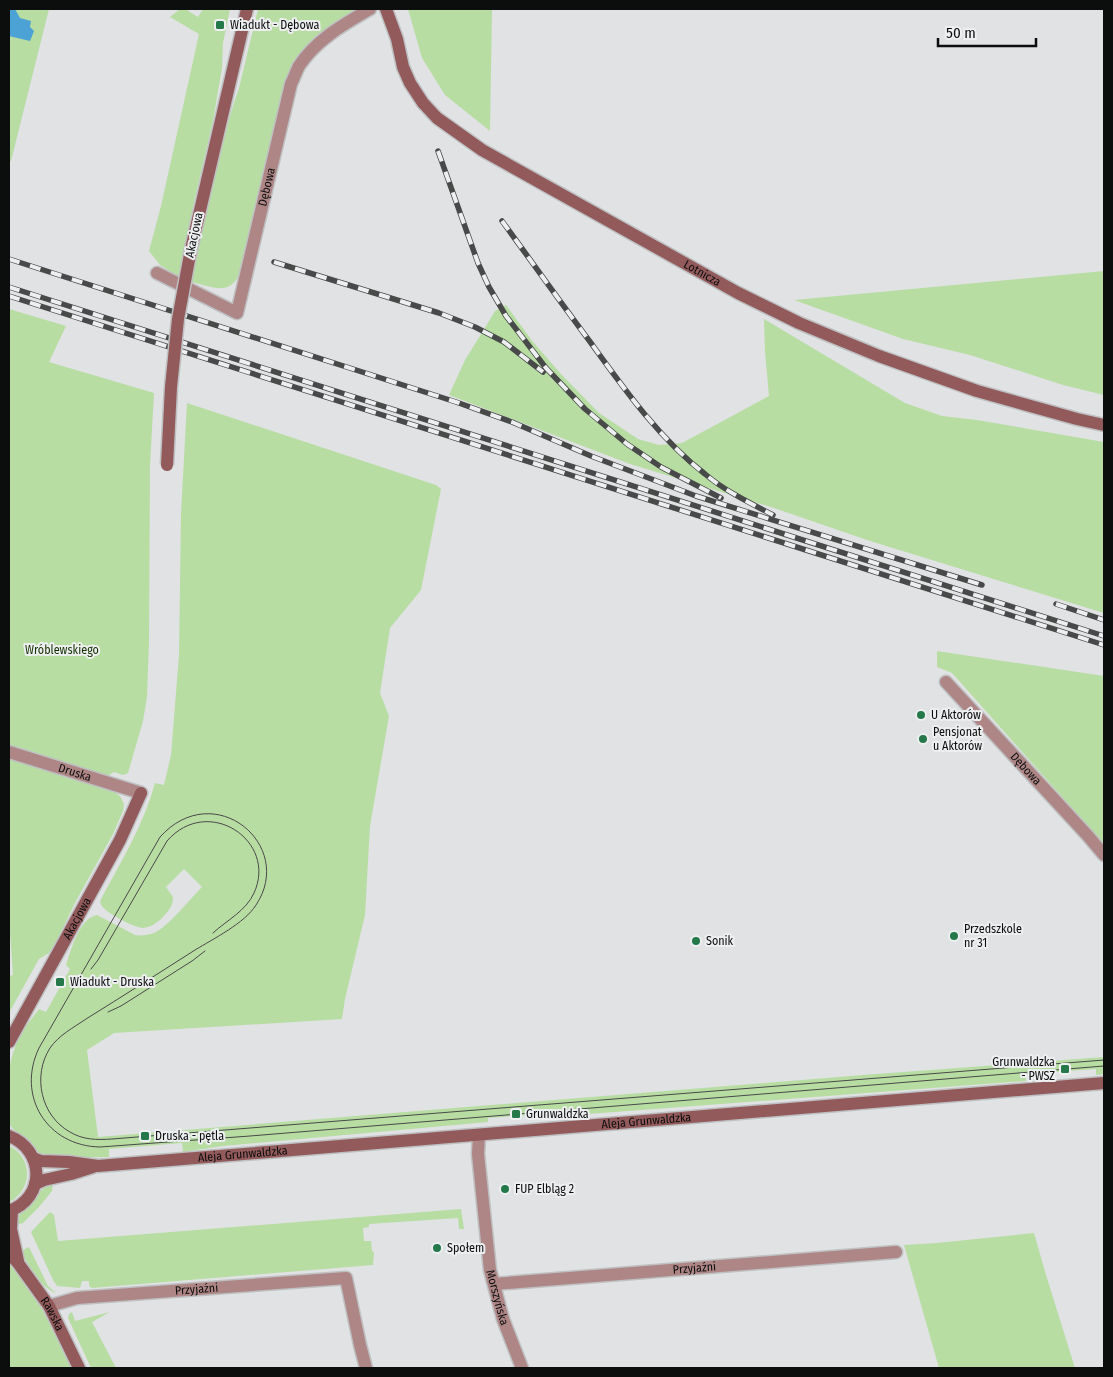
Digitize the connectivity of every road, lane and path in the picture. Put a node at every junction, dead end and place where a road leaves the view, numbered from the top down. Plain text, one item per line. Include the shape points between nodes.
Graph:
1 (248, 9) edge
2 (370, 9) edge
3 (386, 9) edge
4 (157, 273) dead end
5 (1104, 425) edge
6 (166, 465) dead end
7 (946, 682) dead end
8 (9, 752) edge
9 (141, 793) joint
10 (1104, 855) edge
11 (9, 1042) edge
12 (1104, 1082) edge
13 (480, 1135) junction
14 (9, 1136) edge
15 (33, 1158) junction
16 (98, 1166) junction
17 (35, 1184) junction
18 (10, 1211) edge
19 (896, 1252) dead end
20 (9, 1253) edge
21 (18, 1263) junction
22 (494, 1284) junction
23 (49, 1306) junction
24 (79, 1368) edge
25 (366, 1368) edge
26 (522, 1368) edge

1 - 6 street, Akacjowa, bridge via 191,249 178,319
2 - 4 street, Dębowa via 314,48 299,66 291,84 237,313
3 - 5 street, Lotnicza via 403,66 423,103 437,118 482,150 738,293 806,326 977,391
7 - 10 street, Dębowa
8 - 9 street, Druska
9 - 11 street, Akacjowa via 120,840
12 - 13 street, Aleja Grunwaldzka
13 - 16 street, Aleja Grunwaldzka
13 - 22 street, Morszyńska via 478,1152
14 - 15 street via 20,1142
15 - 16 street, Aleja Grunwaldzka
15 - 17 street via 37,1175
16 - 17 street, Aleja Grunwaldzka
17 - 18 street via 29,1197
18 - 21 street, Rawska
19 - 22 street, Przyjaźni
20 - 21 street, Rawska
21 - 23 street, Rawska
22 - 26 street, Morszyńska via 503,1319
23 - 24 street, Rawska
23 - 25 street, Przyjaźni via 77,1298 346,1278

